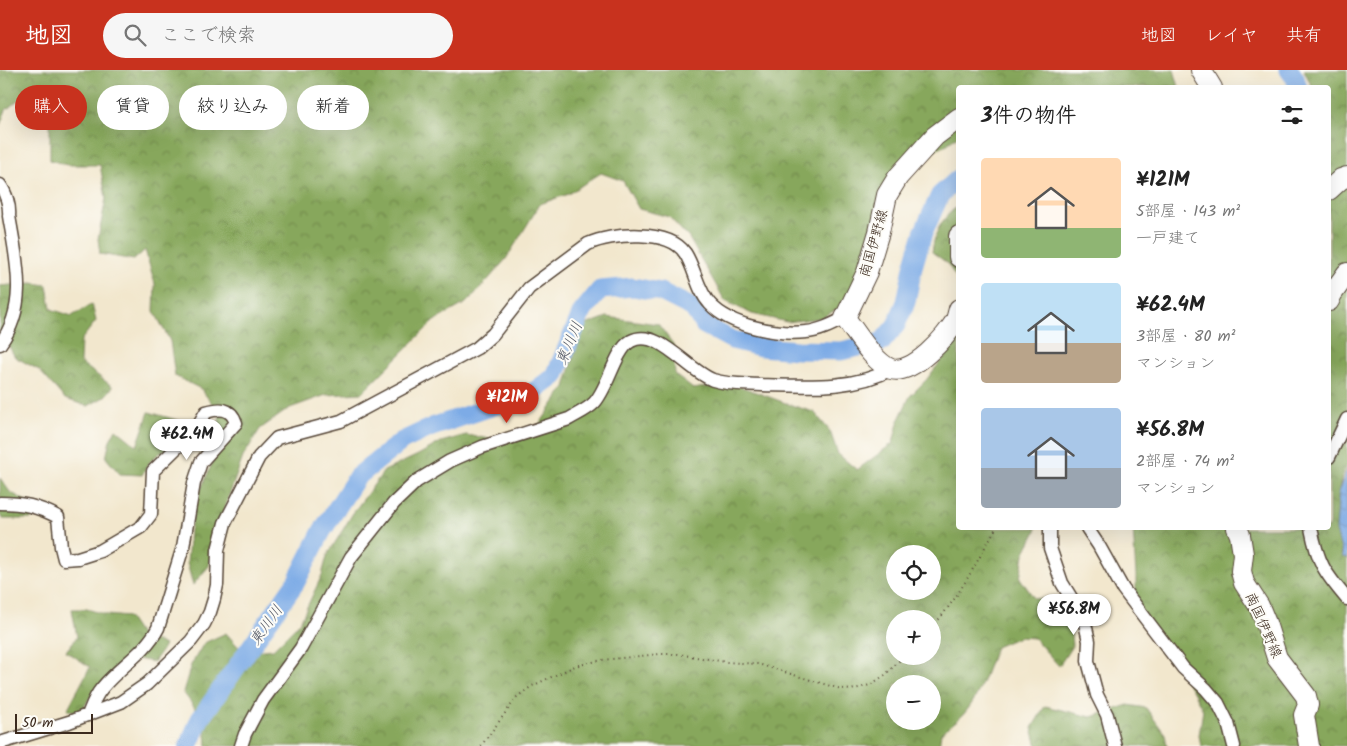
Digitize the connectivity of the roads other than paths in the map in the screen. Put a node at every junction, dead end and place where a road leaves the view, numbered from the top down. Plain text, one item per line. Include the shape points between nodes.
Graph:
1 (1200, 70) edge
2 (1210, 85) edge
3 (956, 120) edge
4 (1347, 177) edge
5 (0, 185) edge
6 (1331, 188) edge
7 (1347, 273) edge
8 (1331, 296) edge
9 (956, 319) edge
10 (848, 322) junction
11 (0, 344) edge
12 (885, 364) junction
13 (1347, 419) edge
14 (1331, 453) edge
15 (0, 503) edge
16 (1050, 530) edge
17 (1088, 530) edge
18 (1238, 530) edge
19 (1311, 530) edge
20 (1347, 599) edge
21 (88, 715) junction
22 (0, 743) edge
23 (241, 746) edge
24 (1115, 746) edge
25 (1234, 746) edge
26 (1308, 746) edge

1 - 2 main road
3 - 10 main road, 南国伊野線 via 934,136 898,177 887,195 867,272
4 - 6 main road
5 - 11 street via 10,212 19,287 16,309
7 - 8 main road
9 - 12 main road via 934,350 911,365 902,368
10 - 12 main road
10 - 21 street via 806,332 790,332 733,321 708,303 684,251 675,244 652,237 627,235 588,244 530,288 493,334 477,348 340,421 277,438 268,446 225,523 218,550 217,586 204,624 146,684 121,702
12 - 23 street via 883,374 842,384 730,384 711,380 661,344 647,338 631,342 622,350 602,392 581,412 450,460 417,481 394,503 351,556 302,648 263,700
13 - 14 street
15 - 21 street via 20,503 58,517 64,559 100,551 141,528 151,514 153,472 196,429 206,412 217,408 229,411 234,417 236,423 201,462 183,547 158,628 143,650 102,687
16 - 24 street via 1050,548 1062,583 1084,619 1089,641 1088,661
17 - 25 street via 1123,589 1183,668 1218,703
18 - 26 main road, 南国伊野線 via 1244,583 1259,606 1277,658 1306,696 1308,705 1304,715
19 - 20 street via 1316,554 1326,573
21 - 22 street

